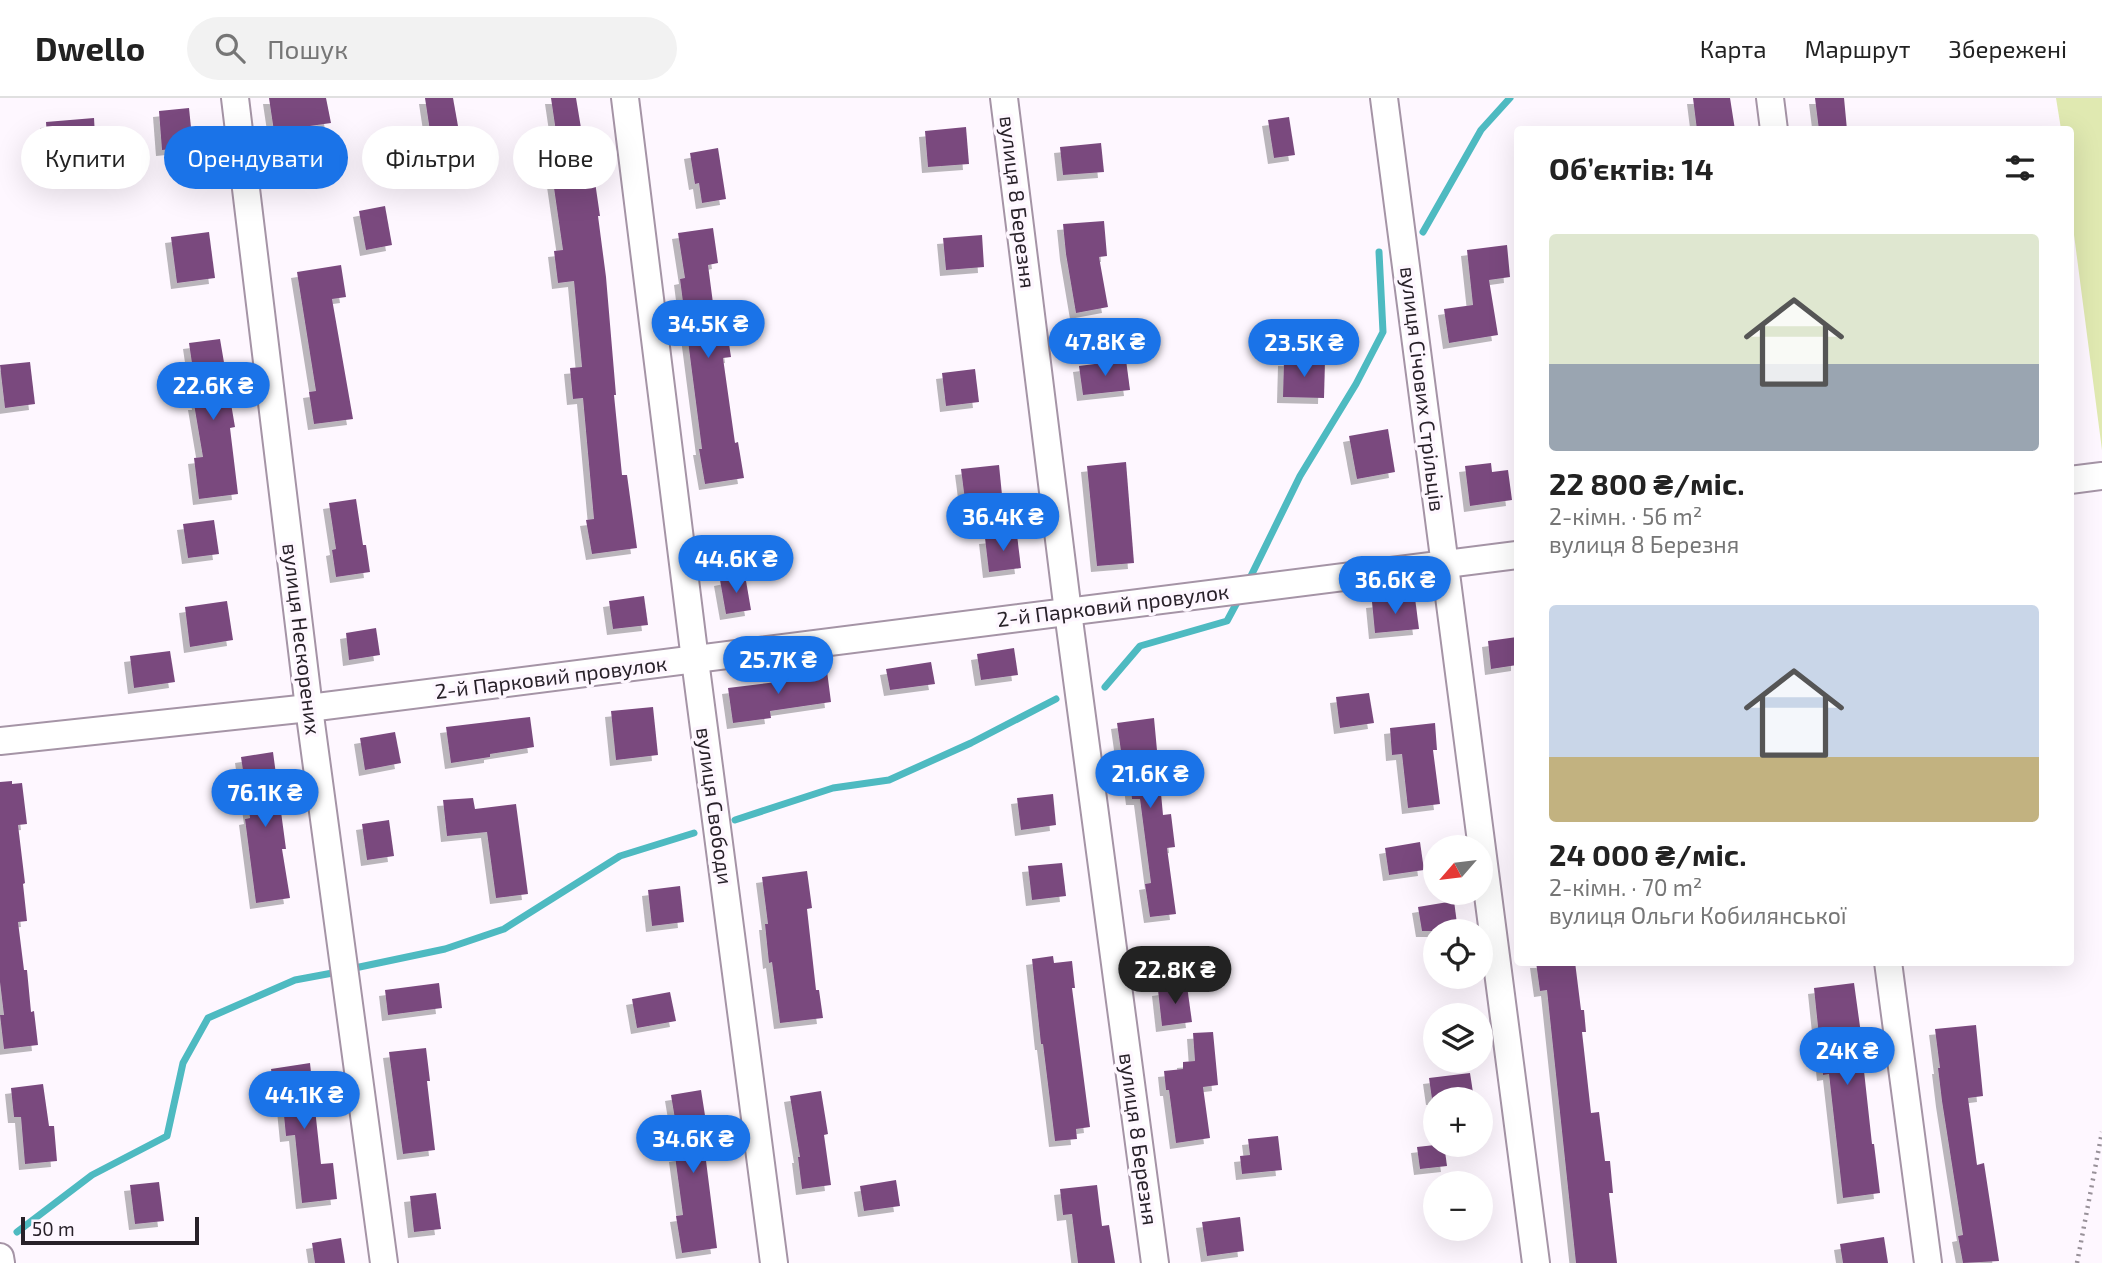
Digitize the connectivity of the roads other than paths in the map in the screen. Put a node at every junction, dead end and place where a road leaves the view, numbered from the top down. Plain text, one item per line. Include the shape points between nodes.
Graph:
1 (235, 98) edge
2 (625, 98) edge
3 (1004, 98) edge
4 (1384, 98) edge
5 (1770, 98) edge
6 (1774, 126) edge
7 (2102, 476) edge
8 (2074, 480) edge
9 (1514, 555) edge
10 (1445, 564) junction
11 (1068, 612) junction
12 (695, 660) junction
13 (309, 708) junction
14 (0, 741) edge
15 (1889, 966) edge
16 (0, 1257) edge
17 (1, 1263) edge
18 (384, 1263) edge
19 (774, 1263) edge
20 (1155, 1263) edge
21 (1536, 1263) edge
22 (1928, 1263) edge

1 - 13 street, вулиця Нескорених
2 - 12 street, вулиця Свободи
3 - 11 street, вулиця 8 Березня
4 - 10 street, вулиця Січових Стрільців
5 - 6 street
7 - 8 street
9 - 10 street, 2-й Парковий провулок
10 - 11 street, 2-й Парковий провулок
10 - 21 street, вулиця Січових Стрільців
11 - 12 street, 2-й Парковий провулок
11 - 20 street, вулиця 8 Березня
12 - 13 street, 2-й Парковий провулок
12 - 19 street, вулиця Свободи
13 - 14 street, 2-й Парковий провулок
13 - 18 street, вулиця Нескорених
15 - 22 street
16 - 17 street

